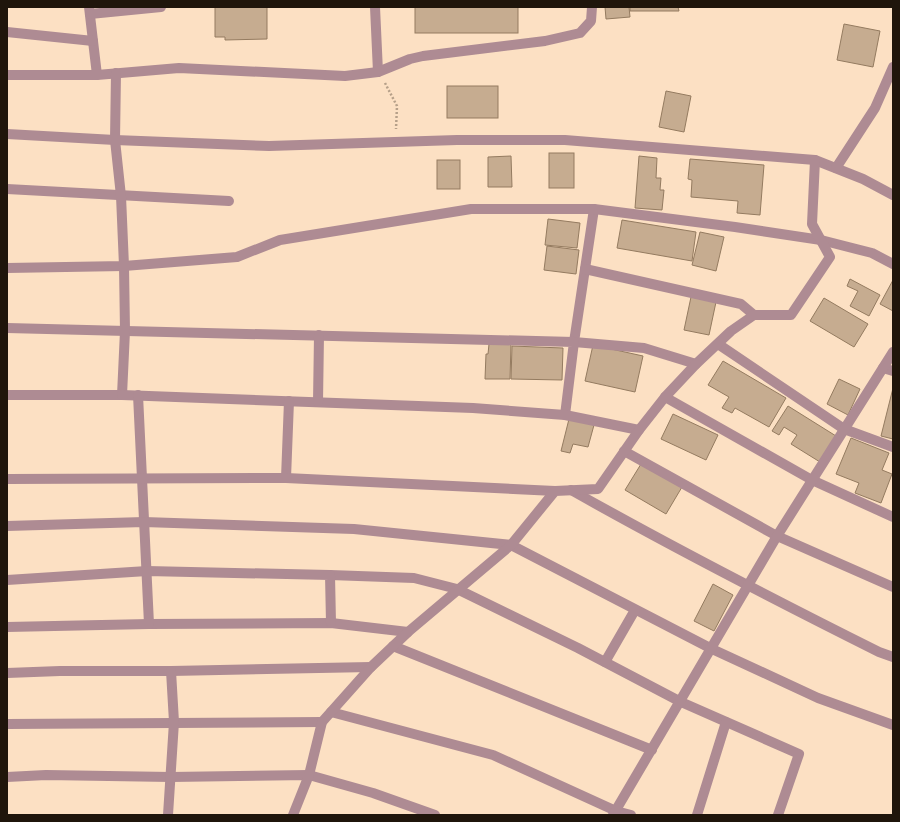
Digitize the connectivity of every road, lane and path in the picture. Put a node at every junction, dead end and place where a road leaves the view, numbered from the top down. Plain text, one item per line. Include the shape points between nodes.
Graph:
1 (161, 7) edge
2 (375, 7) edge
3 (592, 7) edge
4 (89, 10) edge
5 (7, 32) edge
6 (93, 41) junction
7 (893, 67) edge
8 (378, 72) junction
9 (116, 74) junction
10 (7, 75) edge
11 (97, 75) junction
12 (7, 134) edge
13 (115, 140) junction
14 (393, 142) junction
15 (815, 160) junction
16 (836, 168) junction
17 (7, 189) edge
18 (893, 195) edge
19 (121, 196) junction
20 (229, 201) dead end
21 (594, 209) junction
22 (821, 240) junction
23 (893, 264) edge
24 (124, 266) junction
25 (7, 268) edge
26 (585, 269) junction
27 (754, 315) junction
28 (7, 328) edge
29 (125, 331) junction
30 (319, 335) junction
31 (574, 342) junction
32 (718, 344) junction
33 (893, 352) edge
34 (696, 364) junction
35 (883, 368) junction
36 (893, 371) edge
37 (7, 395) edge
38 (122, 395) junction
39 (138, 395) junction
40 (665, 397) junction
41 (289, 401) junction
42 (318, 402) junction
43 (565, 415) junction
44 (844, 429) junction
45 (639, 430) junction
46 (893, 447) edge
47 (624, 451) junction
48 (286, 478) junction
49 (7, 479) edge
50 (142, 479) junction
51 (812, 480) junction
52 (572, 490) junction
53 (555, 491) junction
54 (893, 517) edge
55 (144, 522) junction
56 (7, 526) edge
57 (777, 536) junction
58 (511, 545) junction
59 (147, 571) junction
60 (330, 575) junction
61 (7, 580) edge
62 (748, 587) junction
63 (893, 587) edge
64 (457, 589) junction
65 (635, 610) junction
66 (331, 623) junction
67 (149, 624) junction
68 (7, 627) edge
69 (408, 632) junction
70 (393, 646) junction
71 (712, 649) junction
72 (893, 657) edge
73 (605, 662) junction
74 (371, 667) junction
75 (171, 671) junction
76 (7, 673) edge
77 (680, 702) junction
78 (331, 712) junction
79 (174, 722) junction
80 (322, 722) junction
81 (726, 722) junction
82 (7, 724) edge
83 (893, 725) edge
84 (652, 750) junction
85 (309, 775) junction
86 (7, 776) edge
87 (171, 777) junction
88 (614, 813) edge
89 (168, 815) edge
90 (293, 815) edge
91 (435, 815) edge
92 (631, 815) edge
93 (697, 815) edge
94 (778, 815) edge

1 - 4 street
2 - 8 street
3 - 8 street via 591,21 580,33 545,41 423,56
4 - 6 street
5 - 6 street
6 - 11 street
7 - 16 street via 875,108
8 - 9 street via 345,76 179,68
8 - 14 path via 396,101 398,118
9 - 11 street
9 - 13 street
10 - 11 street
12 - 13 street
13 - 14 street via 269,146
13 - 19 street
14 - 15 street via 565,140
15 - 16 street
15 - 22 street via 812,224
16 - 18 street
17 - 19 street
19 - 20 street
19 - 24 street
21 - 22 street
21 - 24 street via 471,209 280,240 237,257
21 - 26 street
22 - 23 street via 872,253
22 - 27 street via 830,257 791,315
24 - 25 street
24 - 29 street
26 - 27 street via 741,304
26 - 31 street
27 - 32 street
28 - 29 street
29 - 30 street
29 - 38 street
30 - 31 street
30 - 42 street
31 - 34 street via 644,348
31 - 43 street
32 - 34 street
32 - 44 street
33 - 35 street
34 - 40 street
35 - 36 street
35 - 44 street
37 - 38 street
38 - 39 street
39 - 41 street
39 - 50 street
40 - 45 street
40 - 51 street
41 - 42 street
41 - 48 street
42 - 43 street via 473,408
43 - 45 street
44 - 46 street
44 - 51 street
45 - 47 street
47 - 52 street via 598,489
47 - 57 street
48 - 50 street
48 - 53 street
49 - 50 street
50 - 55 street
51 - 54 street
51 - 57 street
52 - 53 street
52 - 62 street
53 - 58 street
55 - 56 street
55 - 58 street via 354,529
55 - 59 street
57 - 62 street
57 - 63 street
58 - 64 street
58 - 65 street
59 - 60 street
59 - 61 street
59 - 67 street
60 - 64 street via 414,578
60 - 66 street
62 - 71 street
62 - 72 street
64 - 69 street
64 - 73 street
65 - 71 street
65 - 73 street
66 - 67 street
66 - 69 street
67 - 68 street
69 - 70 street
70 - 74 street
70 - 84 street
71 - 77 street
71 - 83 street via 818,698
73 - 77 street
74 - 75 street
74 - 78 street
75 - 76 street
75 - 79 street
77 - 81 street
77 - 84 street
78 - 80 street
78 - 88 street via 493,755
79 - 80 street
79 - 82 street
79 - 87 street
80 - 85 street
81 - 93 street
81 - 94 street via 799,754
84 - 88 street
85 - 87 street
85 - 90 street
85 - 91 street via 373,793
86 - 87 street
87 - 89 street
88 - 92 street

